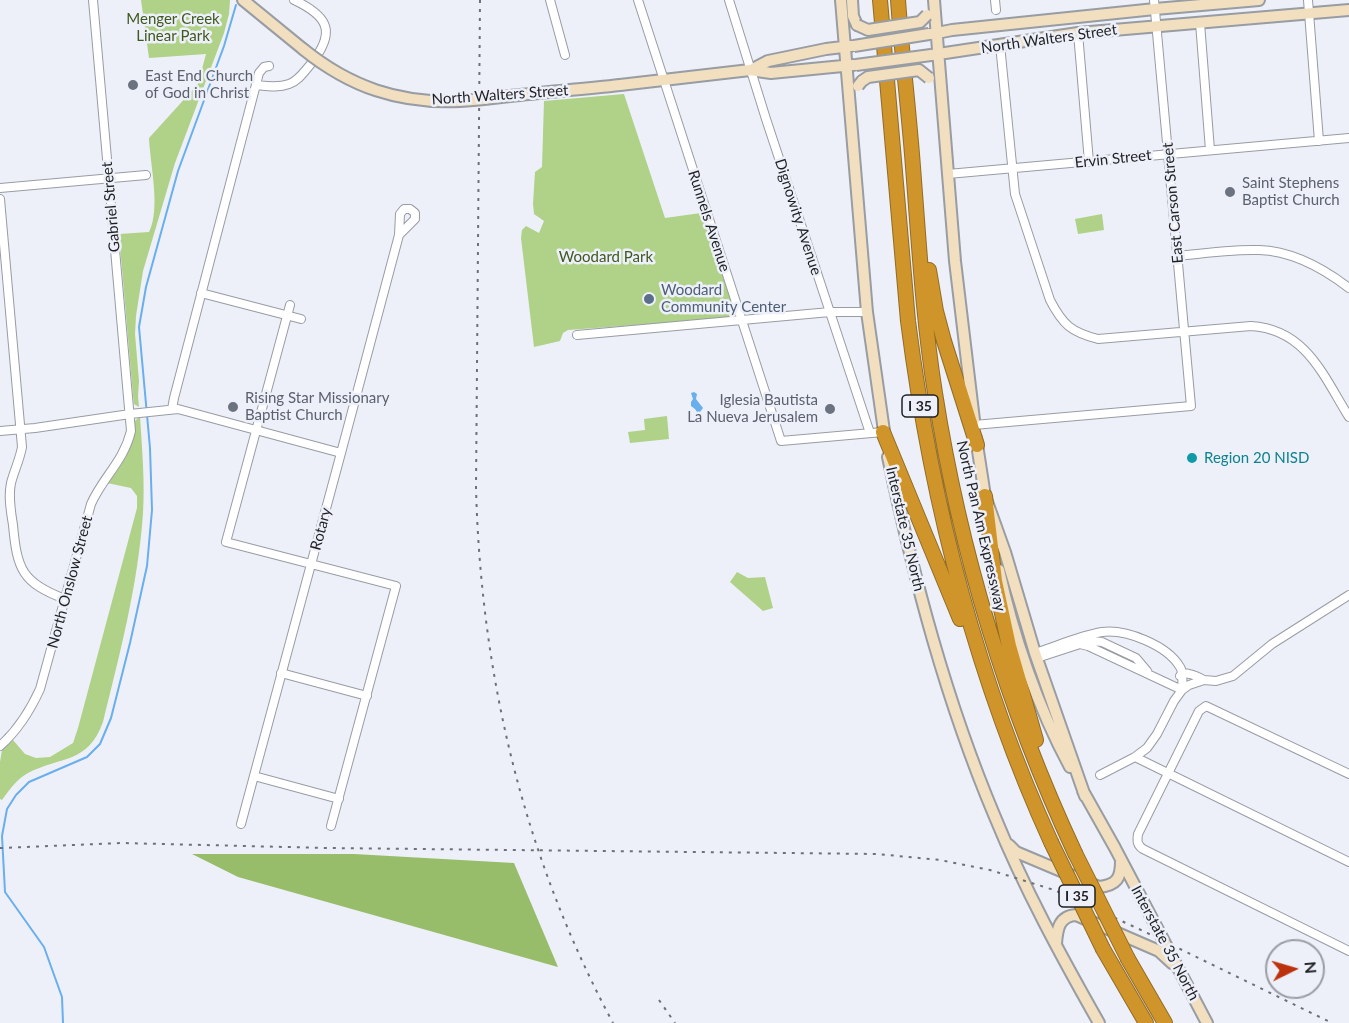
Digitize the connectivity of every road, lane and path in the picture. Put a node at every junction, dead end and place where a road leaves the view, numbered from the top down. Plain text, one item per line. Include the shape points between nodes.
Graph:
1 (93, 0) edge
2 (243, 0) edge
3 (294, 0) edge
4 (550, 0) edge
5 (638, 0) edge
6 (729, 0) edge
7 (841, 0) edge
8 (852, 0) edge
9 (879, 0) edge
10 (899, 0) edge
11 (932, 0) edge
12 (995, 0) edge
13 (1259, 0) edge
14 (1308, 0) edge
15 (1155, 4) edge
16 (996, 10) dead end
17 (1349, 10) edge
18 (1309, 13) junction
19 (1200, 23) junction
20 (1157, 26) junction
21 (933, 33) junction
22 (1078, 33) junction
23 (1000, 45) junction
24 (849, 46) junction
25 (935, 54) junction
26 (565, 56) dead end
27 (270, 66) dead end
28 (851, 66) junction
29 (750, 70) junction
30 (665, 81) junction
31 (256, 85) junction
32 (942, 104) junction
33 (850, 107) junction
34 (1349, 138) edge
35 (1319, 141) junction
36 (1210, 150) junction
37 (1169, 154) junction
38 (1089, 162) junction
39 (913, 164) junction
40 (1012, 168) junction
41 (948, 174) junction
42 (146, 175) dead end
43 (109, 178) junction
44 (0, 188) edge
45 (0, 199) edge
46 (399, 234) dead end
47 (1178, 256) junction
48 (1349, 288) edge
49 (201, 293) junction
50 (290, 305) dead end
51 (830, 312) junction
52 (867, 312) junction
53 (287, 315) junction
54 (302, 319) dead end
55 (742, 320) junction
56 (1185, 332) junction
57 (577, 334) dead end
58 (172, 409) junction
59 (130, 414) junction
60 (1349, 417) edge
61 (974, 425) junction
62 (20, 430) junction
63 (256, 430) junction
64 (0, 431) edge
65 (877, 433) junction
66 (977, 445) junction
67 (341, 453) junction
68 (985, 496) junction
69 (311, 565) junction
70 (1349, 595) edge
71 (65, 599) junction
72 (1036, 656) junction
73 (281, 673) junction
74 (1182, 673) junction
75 (1204, 680) junction
76 (1174, 686) junction
77 (1182, 690) junction
78 (367, 696) junction
79 (1174, 701) junction
80 (0, 746) edge
81 (1135, 757) junction
82 (1168, 773) junction
83 (1349, 774) edge
84 (1100, 775) dead end
85 (254, 776) junction
86 (1085, 796) junction
87 (1031, 797) junction
88 (339, 800) junction
89 (241, 824) dead end
90 (332, 826) dead end
91 (1066, 833) junction
92 (1006, 843) junction
93 (1120, 858) junction
94 (1349, 862) edge
95 (1056, 944) junction
96 (1349, 951) edge
97 (1179, 970) junction
98 (1099, 1023) edge
99 (1146, 1023) edge
100 (1165, 1023) edge
101 (1207, 1023) edge

1 - 43 street, Gabriel Street
2 - 30 main road, North Walters Street, bridge via 320,63 349,80 397,97 465,101
3 - 31 street via 322,19 326,31 323,47 293,82 278,87
4 - 26 street
5 - 30 street, Runnels Avenue
6 - 29 street, Dignowity Avenue
7 - 24 main road, Interstate 35 North
8 - 11 main road, bridge via 857,25 867,30 920,22
9 - 87 highway, I 35 via 908,321 928,449 973,635
10 - 39 highway, North Pan Am Expressway / I 35
11 - 21 main road
12 - 16 street
13 - 15 main road, North Walters Street
14 - 18 street
15 - 20 street, East Carson Street
15 - 21 main road, North Walters Street
17 - 18 main road, North Walters Street
18 - 19 main road, North Walters Street
18 - 35 street
19 - 20 main road, North Walters Street
19 - 36 street
20 - 22 main road, North Walters Street
20 - 37 street, East Carson Street
21 - 24 main road, North Walters Street, bridge
21 - 25 main road
22 - 23 main road, North Walters Street
22 - 38 street
23 - 25 main road, North Walters Street
23 - 40 street
24 - 28 main road, Interstate 35 North
24 - 29 main road, North Walters Street via 768,61
25 - 28 main road, North Walters Street, bridge
25 - 32 main road
27 - 31 street via 259,73
28 - 29 main road, North Walters Street via 771,73
28 - 33 main road, Interstate 35 North
29 - 30 main road, North Walters Street
29 - 51 street, Dignowity Avenue
30 - 55 street, Runnels Avenue
31 - 49 street
32 - 33 main road, bridge via 929,78 919,70 862,81
32 - 41 main road
33 - 52 main road, Interstate 35 North
34 - 35 street, Ervin Street
35 - 36 street, Ervin Street
36 - 37 street, Ervin Street
37 - 38 street, Ervin Street
37 - 47 street, East Carson Street
38 - 40 street, Ervin Street
39 - 66 highway via 936,311
39 - 91 highway, North Pan Am Expressway / I 35 via 925,321 940,423 963,534 1001,668
40 - 41 street, Ervin Street
40 - 56 street via 1019,209 1050,300 1064,322 1073,330 1098,339
41 - 61 main road
42 - 43 street
43 - 44 street
43 - 59 street, Gabriel Street
45 - 62 street
46 - 67 street, Rotary
47 - 48 street via 1258,250 1279,253 1312,264
47 - 56 street, East Carson Street
49 - 53 street
49 - 58 street
50 - 53 street
51 - 52 street
51 - 55 street
51 - 65 street, Dignowity Avenue
52 - 65 main road, Interstate 35 North
53 - 54 street
53 - 63 street
55 - 57 street
55 - 65 street, Runnels Avenue via 781,441
56 - 60 street via 1251,326 1285,335 1318,366
56 - 61 street, East Carson Street via 1191,406
58 - 59 street
58 - 63 street
59 - 62 street
59 - 71 street, North Onslow Street via 127,445 91,504
61 - 66 main road
62 - 64 street
62 - 71 street via 21,453 10,492 17,557 32,582
63 - 67 street
63 - 69 street via 226,542
65 - 87 highway via 956,607 1004,746
65 - 92 main road, Interstate 35 North via 952,702
66 - 68 main road
67 - 69 street, Rotary
68 - 72 main road
68 - 86 main road, Interstate 35 North via 1020,645 1041,703
68 - 91 highway via 1004,624
69 - 73 street, Rotary
69 - 78 street via 396,586
70 - 75 street via 1272,644 1233,676
71 - 80 street, North Onslow Street via 40,689 23,721
72 - 74 street via 1090,635 1124,634 1164,649
72 - 76 street via 1093,640 1136,658 1149,674
72 - 86 main road
73 - 78 street
73 - 85 street, Rotary
74 - 75 street
74 - 76 street
74 - 77 street
75 - 77 street
76 - 77 street
76 - 79 street
77 - 79 street
78 - 88 street
79 - 81 street via 1157,734
81 - 82 street
81 - 84 street
82 - 83 street via 1199,711 1206,706
82 - 94 street
82 - 96 street via 1138,834 1140,847
85 - 88 street
85 - 89 street, Rotary
86 - 93 main road, Interstate 35 North
87 - 99 highway, I 35, bridge via 1103,949
88 - 90 street
91 - 100 highway, North Pan Am Expressway / I 35, bridge via 1128,959
92 - 93 main road via 1016,852 1099,887 1114,883 1120,874
92 - 95 main road, Interstate 35 North
93 - 97 main road, Interstate 35 North
95 - 97 main road via 1063,919 1077,915 1159,951
95 - 98 main road, Interstate 35 North
97 - 101 main road, Interstate 35 North

